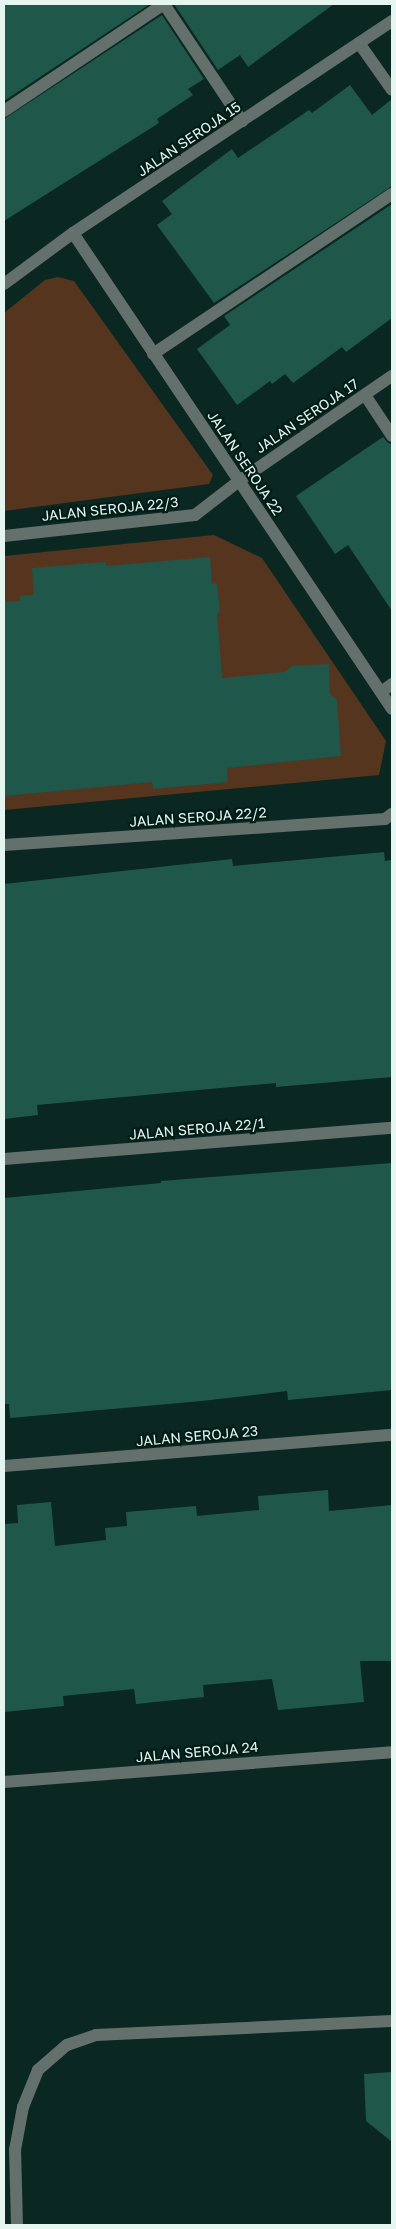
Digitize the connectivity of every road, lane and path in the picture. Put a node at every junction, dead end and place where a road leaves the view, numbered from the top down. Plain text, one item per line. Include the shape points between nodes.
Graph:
1 (164, 4) edge
2 (392, 20) edge
3 (359, 43) junction
4 (392, 90) edge
5 (4, 111) edge
6 (242, 120) junction
7 (392, 194) edge
8 (73, 233) junction
9 (4, 284) edge
10 (153, 354) junction
11 (392, 376) edge
12 (365, 395) junction
13 (392, 436) edge
14 (239, 481) junction
15 (4, 536) edge
16 (392, 684) edge
17 (381, 692) junction
18 (392, 709) edge
19 (392, 814) edge
20 (4, 845) edge
21 (392, 1128) edge
22 (4, 1159) edge
23 (392, 1435) edge
24 (4, 1466) edge
25 (392, 1752) edge
26 (4, 1782) edge
27 (392, 2021) edge
28 (17, 2225) edge

1 - 5 street
1 - 6 street
2 - 3 street, JALAN SEROJA 15
3 - 4 street
3 - 6 street, JALAN SEROJA 15
6 - 8 street, JALAN SEROJA 15
7 - 10 street
8 - 9 street, JALAN SEROJA 15
8 - 10 street, JALAN SEROJA 22
10 - 14 street, JALAN SEROJA 22
11 - 12 street, JALAN SEROJA 17
12 - 13 street
12 - 14 street, JALAN SEROJA 17
14 - 15 street, JALAN SEROJA 22/3 via 195,515
14 - 17 street, JALAN SEROJA 22
16 - 17 street
17 - 18 street, JALAN SEROJA 22
19 - 20 street, JALAN SEROJA 22/2 via 385,819
21 - 22 street, JALAN SEROJA 22/1
23 - 24 street, JALAN SEROJA 23
25 - 26 street, JALAN SEROJA 24
27 - 28 street via 96,2035 67,2045 38,2070 23,2107 15,2150

